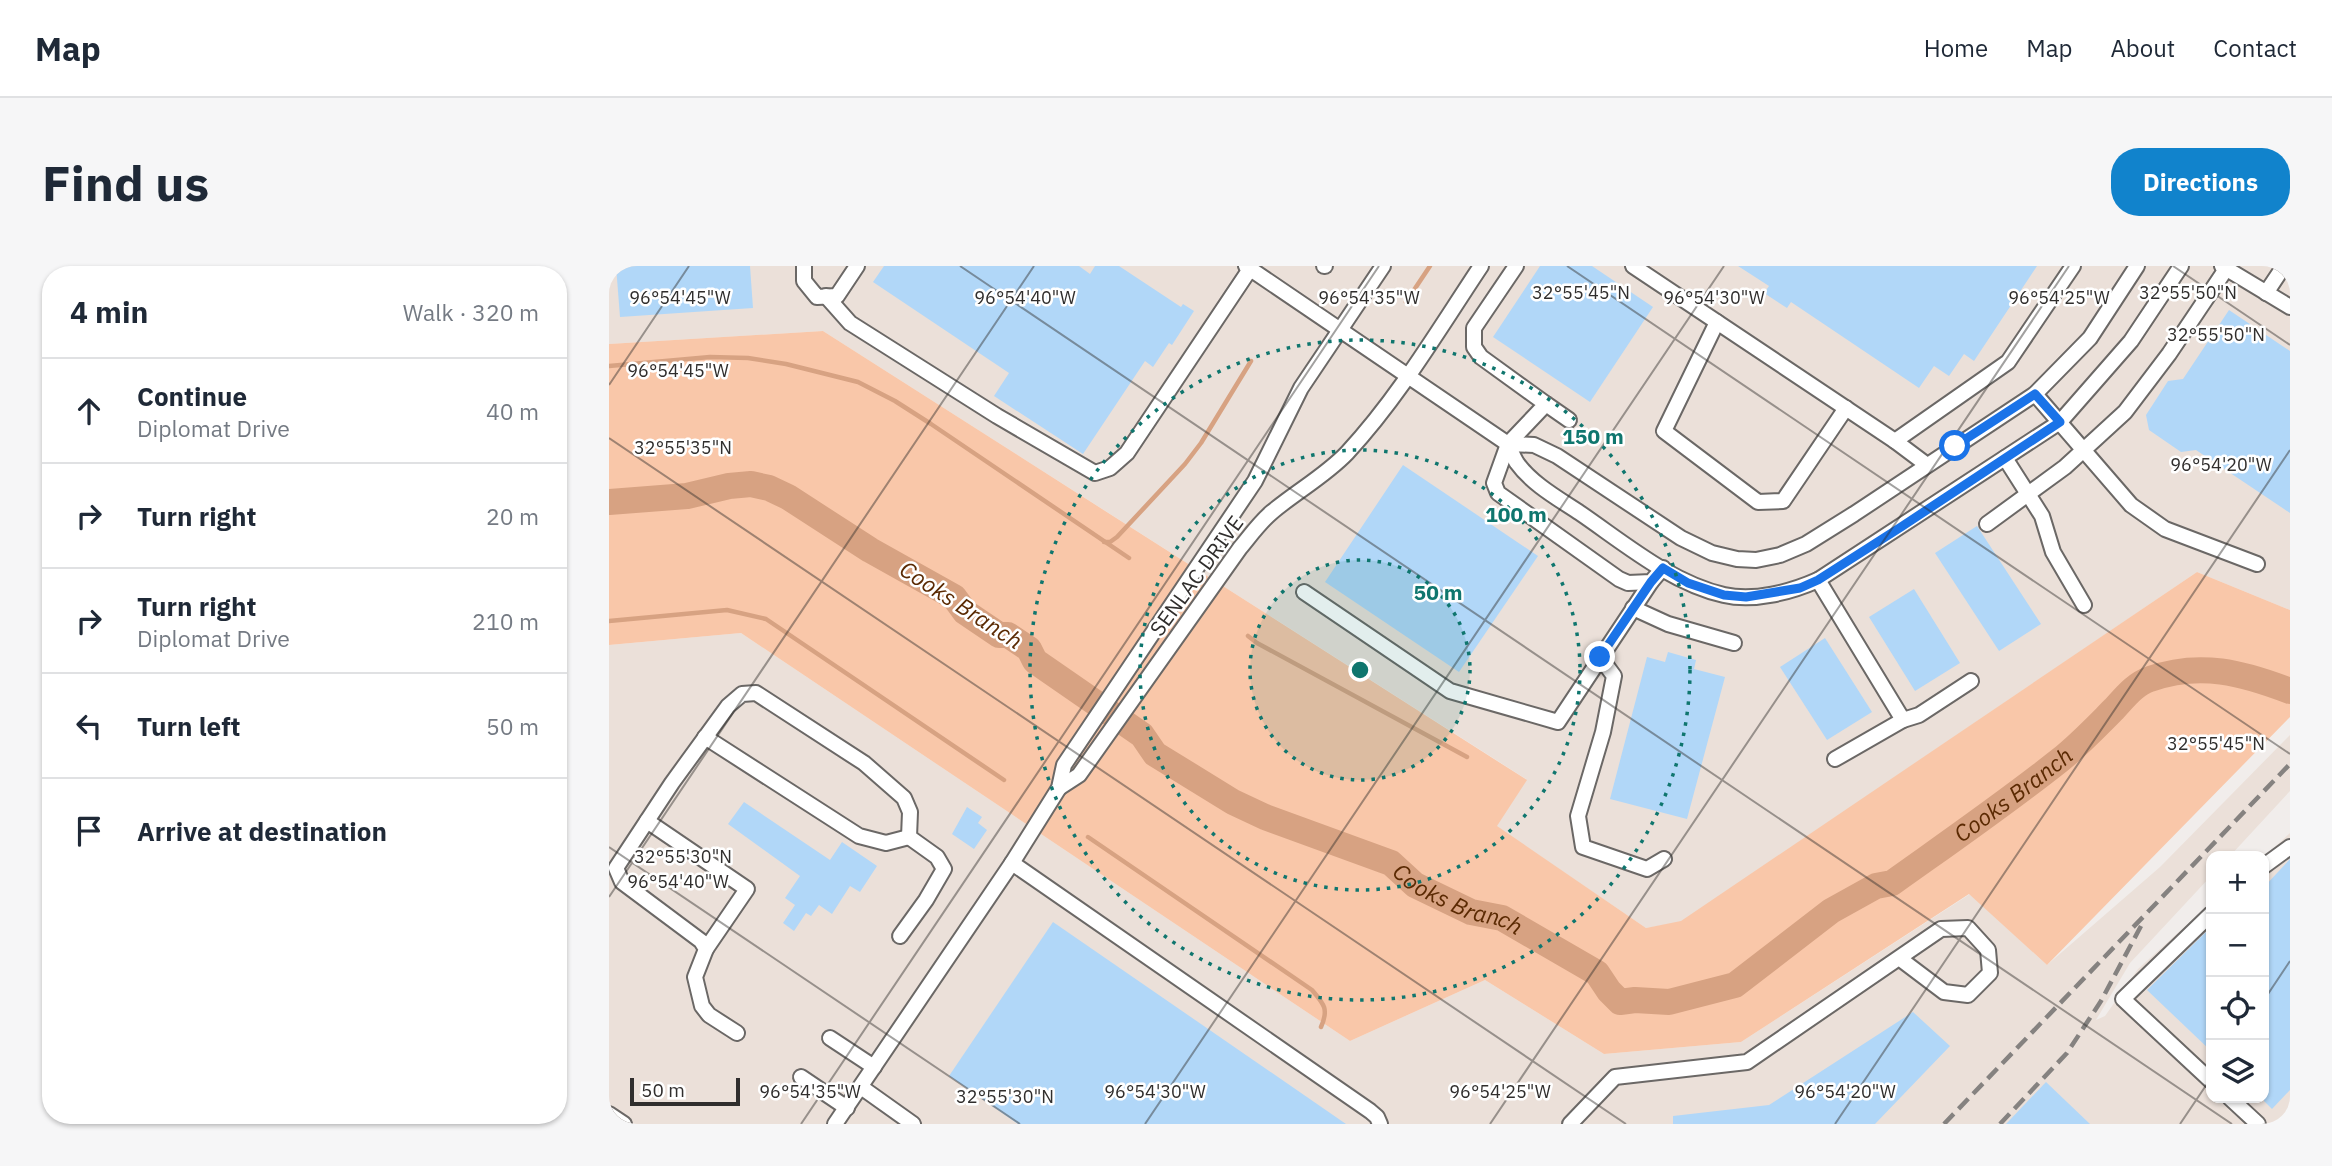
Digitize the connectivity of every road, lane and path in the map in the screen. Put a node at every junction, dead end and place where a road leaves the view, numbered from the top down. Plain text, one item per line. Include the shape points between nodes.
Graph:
1 (804, 266) edge
2 (857, 266) edge
3 (1383, 266) edge
4 (1481, 266) edge
5 (1516, 266) edge
6 (1633, 266) edge
7 (2073, 266) edge
8 (2137, 266) edge
9 (2181, 266) edge
10 (2284, 266) edge
11 (1248, 267) edge
12 (2226, 267) edge
13 (2266, 293) junction
14 (826, 296) junction
15 (2290, 307) edge
16 (1717, 322) junction
17 (1340, 331) junction
18 (1407, 376) junction
19 (2035, 394) junction
20 (1546, 404) junction
21 (1846, 408) junction
22 (1569, 420) dead end
23 (2060, 422) junction
24 (1895, 441) junction
25 (1508, 444) junction
26 (2084, 450) junction
27 (2005, 458) junction
28 (1927, 465) junction
29 (2029, 496) junction
30 (1987, 524) dead end
31 (2257, 564) dead end
32 (1663, 568) junction
33 (1818, 580) junction
34 (1651, 582) junction
35 (1304, 592) dead end
36 (2084, 604) dead end
37 (1633, 608) junction
38 (1734, 643) dead end
39 (1600, 657) junction
40 (1971, 681) dead end
41 (1903, 720) junction
42 (705, 737) junction
43 (1835, 759) dead end
44 (1059, 788) junction
45 (647, 821) junction
46 (909, 837) junction
47 (2290, 848) edge
48 (1664, 859) dead end
49 (1012, 863) junction
50 (2269, 863) edge
51 (2206, 919) edge
52 (900, 936) dead end
53 (706, 949) junction
54 (1899, 958) junction
55 (737, 1033) dead end
56 (830, 1038) dead end
57 (874, 1067) junction
58 (2206, 1076) edge
59 (801, 1077) dead end
60 (861, 1087) junction
61 (2235, 1103) edge
62 (847, 1108) junction
63 (609, 1114) edge
64 (624, 1124) edge
65 (835, 1124) edge
66 (913, 1124) edge
67 (1380, 1124) edge
68 (1570, 1124) edge
69 (2258, 1124) edge

1 - 14 street via 804,281 817,296
2 - 14 street via 837,296
3 - 17 street, SENLAC DRIVE
4 - 18 street, SENLAC DRIVE
5 - 20 street via 1474,328 1474,347
6 - 16 street
7 - 24 street via 2008,362
8 - 19 street via 2090,338
9 - 23 street via 2131,341
10 - 13 street
11 - 14 street via 1127,453 1110,468 1095,473 850,323
11 - 17 street
12 - 13 street
12 - 26 street via 2125,412
13 - 15 street
16 - 21 street
16 - 21 street via 1664,430 1758,502 1783,501
17 - 18 street
17 - 44 street, SENLAC DRIVE via 1301,388 1255,481 1064,765
18 - 25 street
18 - 44 street, SENLAC DRIVE via 1345,455 1270,513 1240,548 1079,775
19 - 23 street
19 - 28 street
20 - 22 street
20 - 25 street
21 - 24 street
23 - 26 street
23 - 27 street
24 - 28 street
25 - 28 street via 1534,445 1557,456 1681,538 1737,559 1780,555 1806,544
25 - 32 street via 1518,464 1544,488
25 - 34 street via 1494,483 1498,493 1619,579
26 - 29 street
26 - 31 street via 2131,505 2165,529
27 - 29 street
27 - 33 street
29 - 30 street
29 - 36 street via 2042,516 2053,552
32 - 33 street via 1700,587 1746,597 1800,588
32 - 34 street
33 - 41 street
34 - 37 street
35 - 39 street via 1450,691 1558,722
37 - 38 street via 1668,624
37 - 39 street
39 - 48 street via 1614,676 1578,816 1583,847 1647,869
40 - 41 street via 1919,715
41 - 43 street
42 - 45 street
42 - 46 street via 859,836 886,843
42 - 46 street via 728,706 742,694 756,693 864,763 904,798 910,812
44 - 49 street, SENLAC DRIVE
45 - 53 street via 616,868 618,877
45 - 53 street via 747,889
46 - 52 street via 937,857 944,869
47 - 50 street
49 - 57 street, SENLAC DRIVE
49 - 67 street via 1370,1111
51 - 58 street via 2123,999
53 - 55 street via 695,977 702,1006
54 - 54 street via 1941,929 1968,928 1988,950 1990,973 1968,995 1944,992
54 - 68 street via 1747,1062 1615,1077
56 - 57 street
57 - 60 street, SENLAC DRIVE
59 - 62 street
60 - 62 street, SENLAC DRIVE
60 - 66 street
61 - 69 street
62 - 65 street, SENLAC DRIVE
63 - 64 street

